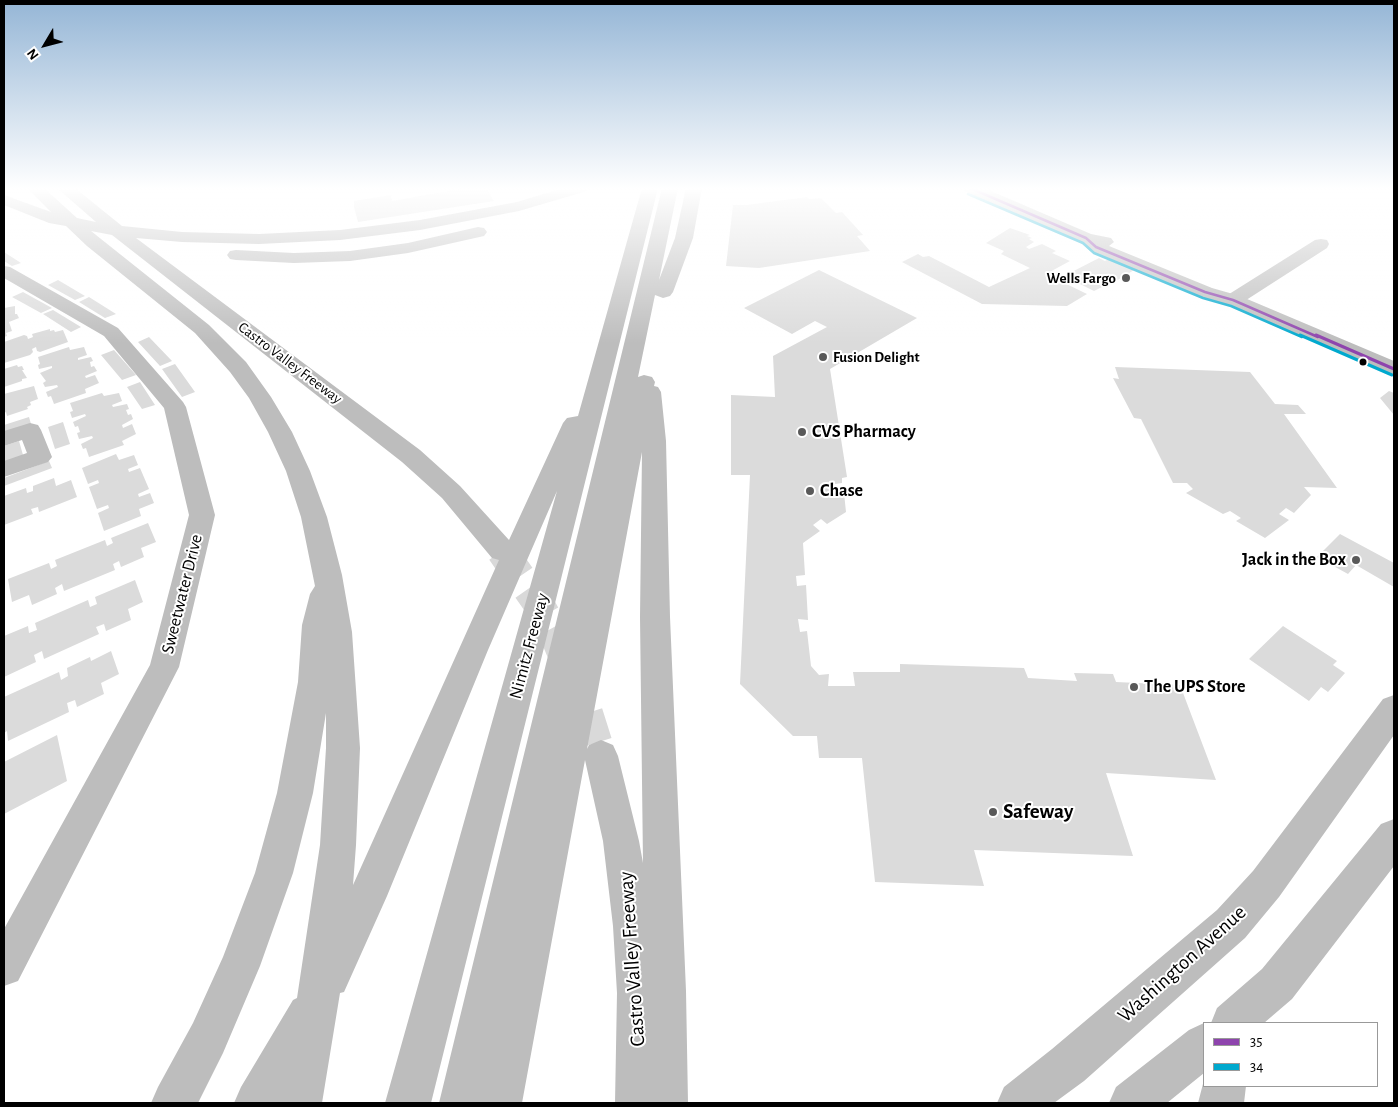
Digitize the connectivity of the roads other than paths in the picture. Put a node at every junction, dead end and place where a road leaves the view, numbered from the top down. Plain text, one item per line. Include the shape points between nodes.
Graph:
1 (91, 240) edge
2 (128, 240) edge
3 (166, 240) edge
4 (445, 240) edge
5 (635, 240) edge
6 (637, 240) edge
7 (658, 240) edge
8 (673, 240) edge
9 (683, 240) edge
10 (1092, 240) edge
11 (1321, 244) dead end
12 (635, 247) junction
13 (4, 271) edge
14 (663, 292) junction
15 (1233, 300) junction
16 (604, 363) junction
17 (647, 368) junction
18 (1394, 369) edge
19 (4, 439) edge
20 (4, 469) edge
21 (502, 551) tunnel mouth
22 (328, 575) junction
23 (1394, 709) edge
24 (601, 756) tunnel mouth
25 (1394, 837) edge
26 (4, 967) edge
27 (1233, 1022) edge
28 (1203, 1046) edge
29 (1224, 1087) edge
30 (174, 1103) edge
31 (257, 1103) edge
32 (299, 1103) edge
33 (408, 1103) edge
34 (462, 1103) edge
35 (499, 1103) edge
36 (638, 1103) edge
37 (665, 1103) edge
38 (1020, 1103) edge
39 (1132, 1103) edge
40 (1221, 1103) edge

1 - 22 main road, Castro Valley Freeway via 202,329 249,382 280,432 298,471 314,517
2 - 21 main road, Castro Valley Freeway via 411,456 451,492
3 - 4 main road via 218,253 294,258 378,252
5 - 12 main road
6 - 12 main road, Nimitz Freeway
7 - 34 main road
8 - 14 main road
9 - 14 main road
10 - 15 main road via 1217,289
11 - 15 street
12 - 16 main road, Nimitz Freeway
13 - 26 street, Sweetwater Drive via 111,332 175,407 202,515 164,667
14 - 17 main road
15 - 18 main road
16 - 31 main road via 530,522 342,953
16 - 33 main road, Nimitz Freeway
17 - 35 main road
17 - 37 main road via 654,441
19 - 20 street via 30,430 40,456
22 - 30 main road via 317,625 308,723 293,801 274,873 240,966
22 - 32 main road, Castro Valley Freeway via 341,677 342,794 326,948
23 - 38 main road, Washington Avenue via 1266,884 1231,924
24 - 36 main road, Castro Valley Freeway via 626,867 633,926 638,993
25 - 27 main road via 1277,984
28 - 39 main road
29 - 40 main road

